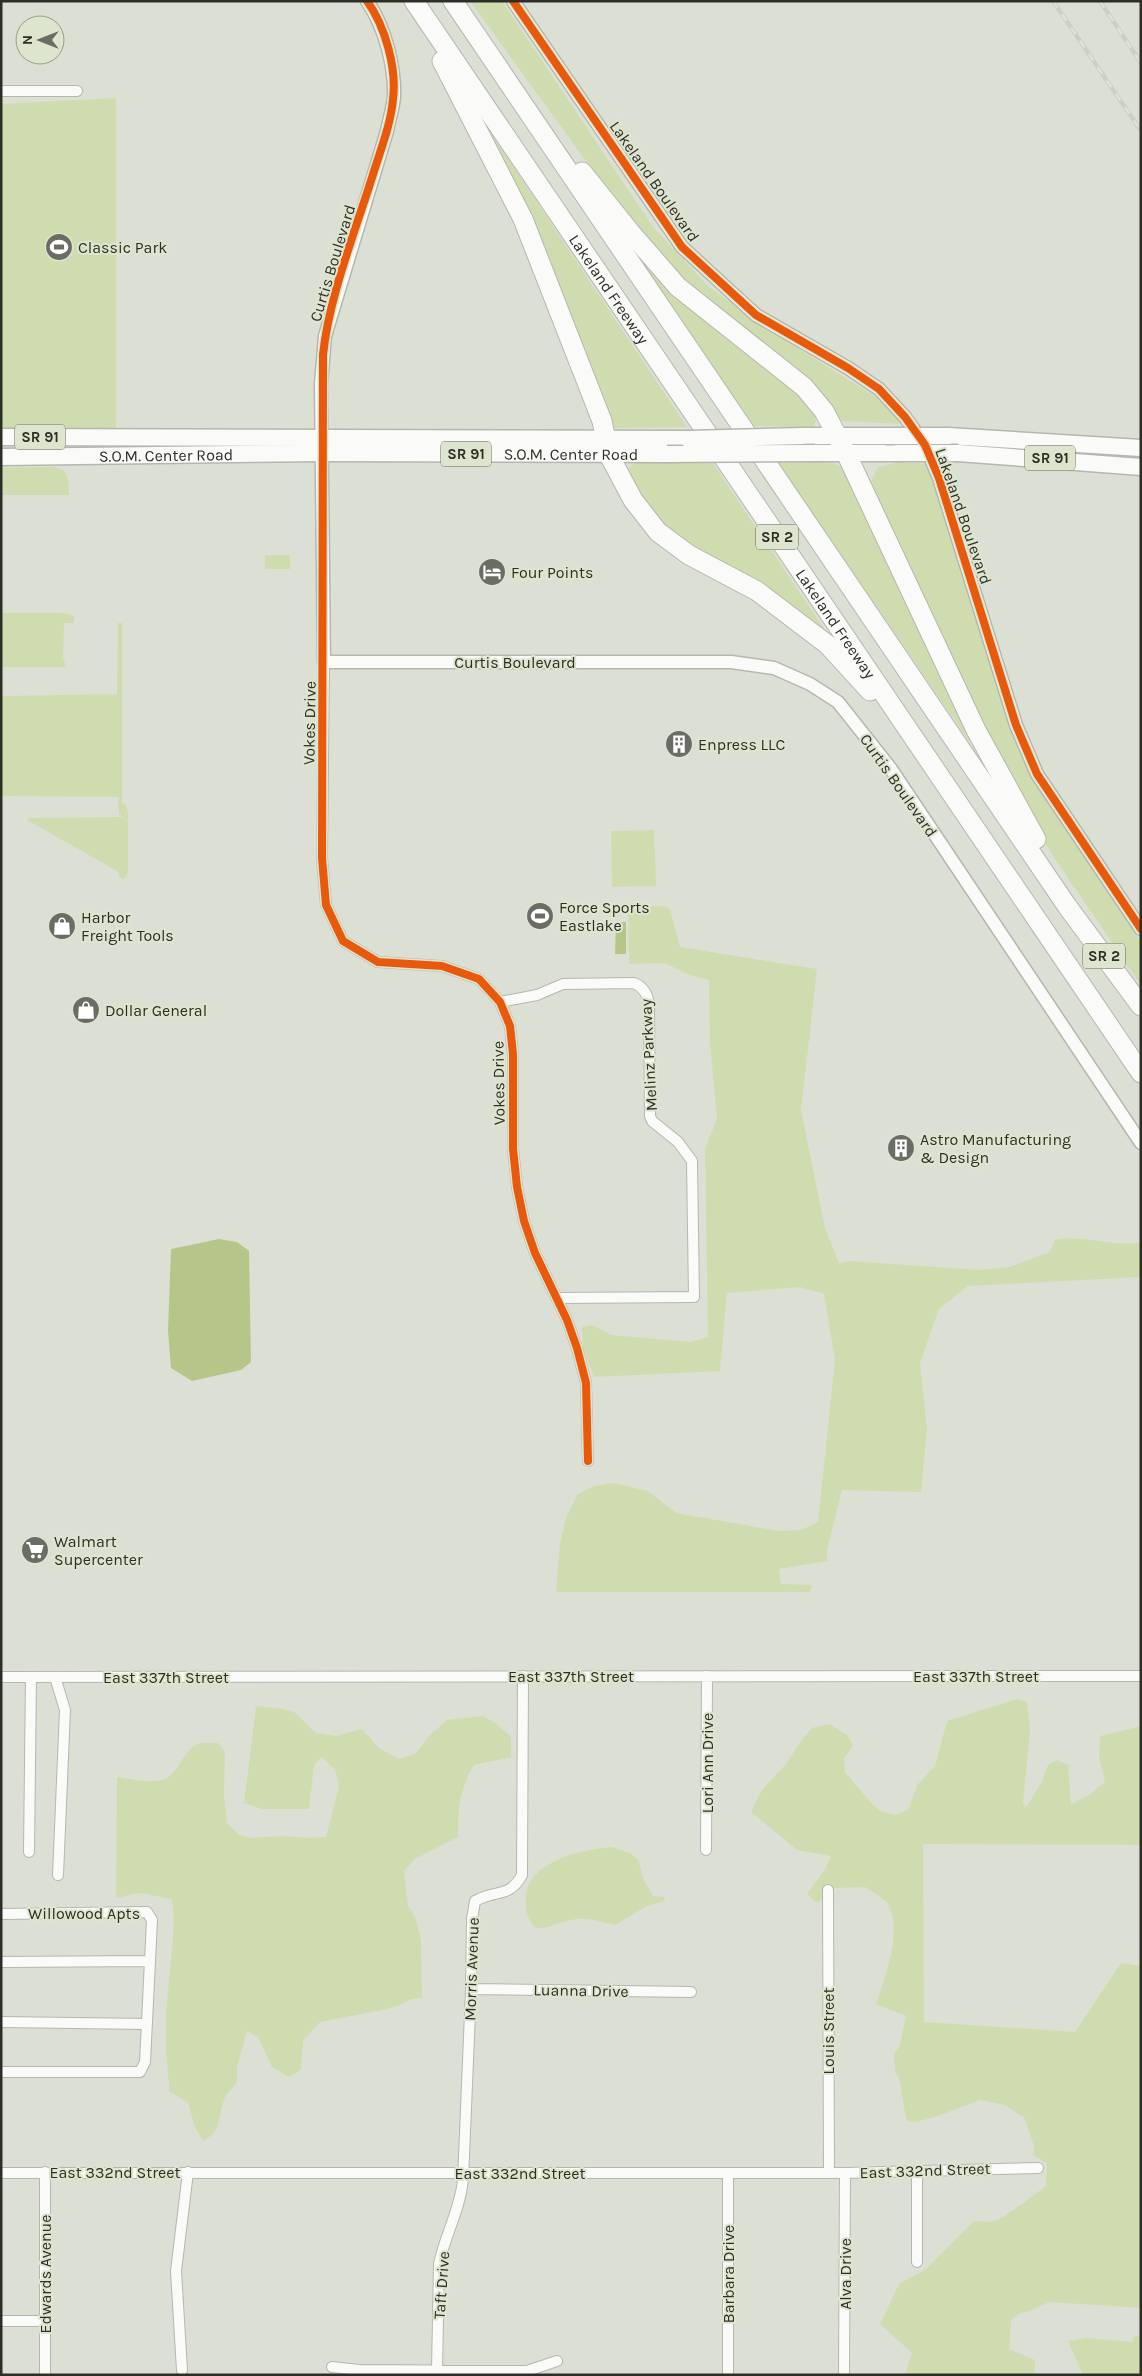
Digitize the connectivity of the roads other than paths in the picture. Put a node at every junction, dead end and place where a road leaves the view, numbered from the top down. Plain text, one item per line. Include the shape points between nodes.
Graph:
1 (367, 1) edge
2 (408, 1) edge
3 (414, 1) edge
4 (452, 1) edge
5 (462, 1) edge
6 (513, 1) edge
7 (1, 91) edge
8 (77, 91) dead end
9 (837, 436) junction
10 (1, 437) edge
11 (322, 446) junction
12 (608, 447) junction
13 (1141, 448) edge
14 (846, 453) junction
15 (1, 457) edge
16 (1141, 467) edge
17 (324, 662) junction
18 (913, 738) junction
19 (1068, 906) junction
20 (1141, 928) edge
21 (500, 1002) junction
22 (1141, 1006) edge
23 (1141, 1073) edge
24 (1141, 1143) edge
25 (557, 1298) junction
26 (588, 1460) dead end
27 (56, 1676) junction
28 (522, 1676) junction
29 (707, 1676) junction
30 (1141, 1676) edge
31 (1, 1677) edge
32 (31, 1677) junction
33 (706, 1850) dead end
34 (28, 1852) dead end
35 (58, 1876) dead end
36 (828, 1890) dead end
37 (1, 1914) edge
38 (150, 1961) junction
39 (1, 1962) edge
40 (471, 1989) junction
41 (691, 1992) dead end
42 (1, 2022) edge
43 (147, 2024) junction
44 (1, 2072) edge
45 (1038, 2168) dead end
46 (917, 2171) junction
47 (1, 2172) edge
48 (45, 2172) junction
49 (188, 2172) junction
50 (728, 2172) junction
51 (829, 2172) junction
52 (845, 2172) junction
53 (463, 2173) junction
54 (917, 2262) dead end
55 (1, 2321) edge
56 (45, 2321) junction
57 (557, 2361) dead end
58 (332, 2367) dead end
59 (182, 2370) dead end
60 (437, 2371) junction
61 (46, 2375) edge
62 (728, 2375) edge
63 (844, 2375) edge

1 - 11 street, Curtis Boulevard via 383,35 392,65 394,98 325,336 321,384
2 - 12 highway via 462,98 523,219 602,422
3 - 18 highway, Lakeland Freeway / SR 2
4 - 19 highway, Lakeland Freeway / SR 2
5 - 9 highway via 584,175 631,233 678,287 804,387 824,411
6 - 20 street, Lakeland Boulevard via 682,247 756,314 878,389 905,417 925,445 939,478 1028,756 1067,820
7 - 8 street
9 - 12 main road, S.O.M. Center Road / SR 91, bridge via 656,439
9 - 13 main road, S.O.M. Center Road / SR 91, bridge via 948,436
9 - 14 highway
10 - 11 main road, S.O.M. Center Road / SR 91
11 - 12 main road, S.O.M. Center Road / SR 91
11 - 15 main road, S.O.M. Center Road / SR 91
11 - 17 street, Curtis Boulevard
12 - 14 main road, S.O.M. Center Road / SR 91, bridge via 667,454
12 - 18 highway via 633,500 658,532 689,555 757,591 828,645
14 - 16 main road, S.O.M. Center Road / SR 91, bridge via 958,453
14 - 19 highway via 976,730 1048,860
17 - 21 street, Vokes Drive via 322,858 326,905 343,940 378,962 442,966 479,979
17 - 24 street, Curtis Boulevard via 732,662 774,668 810,684 838,702 891,769
18 - 23 highway, Lakeland Freeway / SR 2
19 - 22 highway, Lakeland Freeway / SR 2
21 - 25 street, Vokes Drive via 510,1026 514,1054 516,1187 535,1253
21 - 25 street, Melinz Parkway via 537,995 563,984 634,983 641,986 648,996 649,1005 650,1116 678,1142 692,1161 694,1297
25 - 26 street, Vokes Drive via 576,1344 586,1383
27 - 28 street, East 337th Street
27 - 32 street, East 337th Street
27 - 35 street via 66,1710
28 - 29 street, East 337th Street
28 - 40 street, Morris Avenue via 522,1875 516,1887 475,1901
29 - 30 street, East 337th Street
29 - 33 street, Lori Ann Drive
31 - 32 street, East 337th Street
32 - 34 street
36 - 51 street, Louis Street
37 - 38 street, Willowood Apts via 147,1912 152,1920
38 - 39 street
38 - 43 street, Willowood Apts
40 - 41 street, Luanna Drive
40 - 53 street, Morris Avenue
42 - 43 street
43 - 44 street, Willowood Apts via 145,2062 140,2072
45 - 46 street, East 332nd Street
46 - 52 street, East 332nd Street
46 - 54 street
47 - 48 street, East 332nd Street
48 - 49 street, East 332nd Street
48 - 56 street, Edwards Avenue
49 - 53 street, East 332nd Street
49 - 59 street via 176,2272
50 - 51 street, East 332nd Street
50 - 53 street, East 332nd Street
50 - 62 street, Barbara Drive
51 - 52 street, East 332nd Street
52 - 63 street, Alva Drive
53 - 60 street, Taft Drive via 458,2208 439,2264
55 - 56 street
56 - 61 street, Edwards Avenue
57 - 60 street via 527,2371
58 - 60 street

